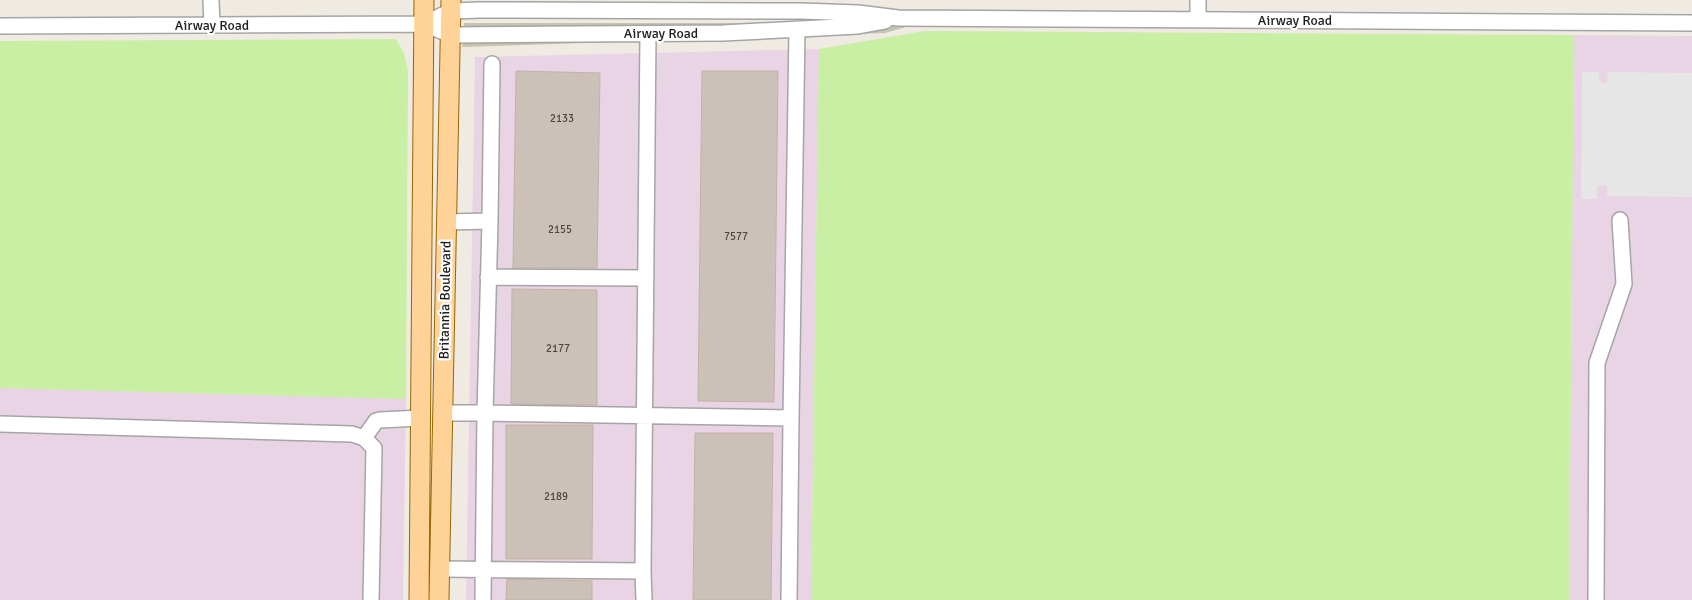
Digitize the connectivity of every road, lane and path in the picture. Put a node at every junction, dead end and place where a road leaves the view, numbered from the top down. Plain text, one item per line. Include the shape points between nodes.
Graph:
1 (211, 0) edge
2 (424, 0) edge
3 (1198, 0) edge
4 (537, 5) edge
5 (754, 5) edge
6 (451, 6) edge
7 (802, 6) edge
8 (898, 18) junction
9 (1198, 20) junction
10 (1692, 23) edge
11 (424, 24) junction
12 (212, 25) junction
13 (0, 26) edge
14 (797, 30) junction
15 (648, 34) junction
16 (451, 35) junction
17 (492, 64) dead end
18 (1620, 220) dead end
19 (490, 221) junction
20 (446, 222) junction
21 (488, 277) junction
22 (646, 278) junction
23 (442, 413) junction
24 (485, 413) junction
25 (645, 416) junction
26 (421, 418) junction
27 (790, 418) junction
28 (0, 424) edge
29 (364, 438) junction
30 (440, 569) junction
31 (483, 570) junction
32 (643, 571) junction
33 (372, 600) edge
34 (419, 600) edge
35 (439, 600) edge
36 (483, 600) edge
37 (644, 600) edge
38 (789, 600) edge
39 (1596, 600) edge

1 - 12 street
2 - 11 main road, Britannia Boulevard
3 - 9 street
4 - 5 street, Airway Road
4 - 6 street, Airway Road
5 - 7 street, Airway Road
6 - 11 street, Airway Road
6 - 16 main road, Britannia Boulevard
7 - 8 street, Airway Road
8 - 9 street, Airway Road
8 - 14 street, Airway Road via 858,26
9 - 10 street, Airway Road
11 - 12 street, Airway Road
11 - 16 street, Airway Road
11 - 26 main road, Britannia Boulevard
12 - 13 street, Airway Road
14 - 15 street, Airway Road
14 - 27 street
15 - 16 street, Airway Road
15 - 22 street
16 - 20 main road, Britannia Boulevard
17 - 19 street
18 - 39 street via 1624,284 1597,363
19 - 20 street
19 - 21 street
20 - 23 main road, Britannia Boulevard
21 - 22 street
21 - 24 street
22 - 25 street
23 - 24 street
23 - 30 main road, Britannia Boulevard
24 - 25 street
24 - 31 street
25 - 27 street
25 - 32 street
26 - 29 street via 380,420
26 - 34 main road, Britannia Boulevard
27 - 38 street
28 - 29 street via 352,434
29 - 33 street via 374,448
30 - 31 street
30 - 35 main road, Britannia Boulevard
31 - 32 street
31 - 36 street
32 - 37 street

